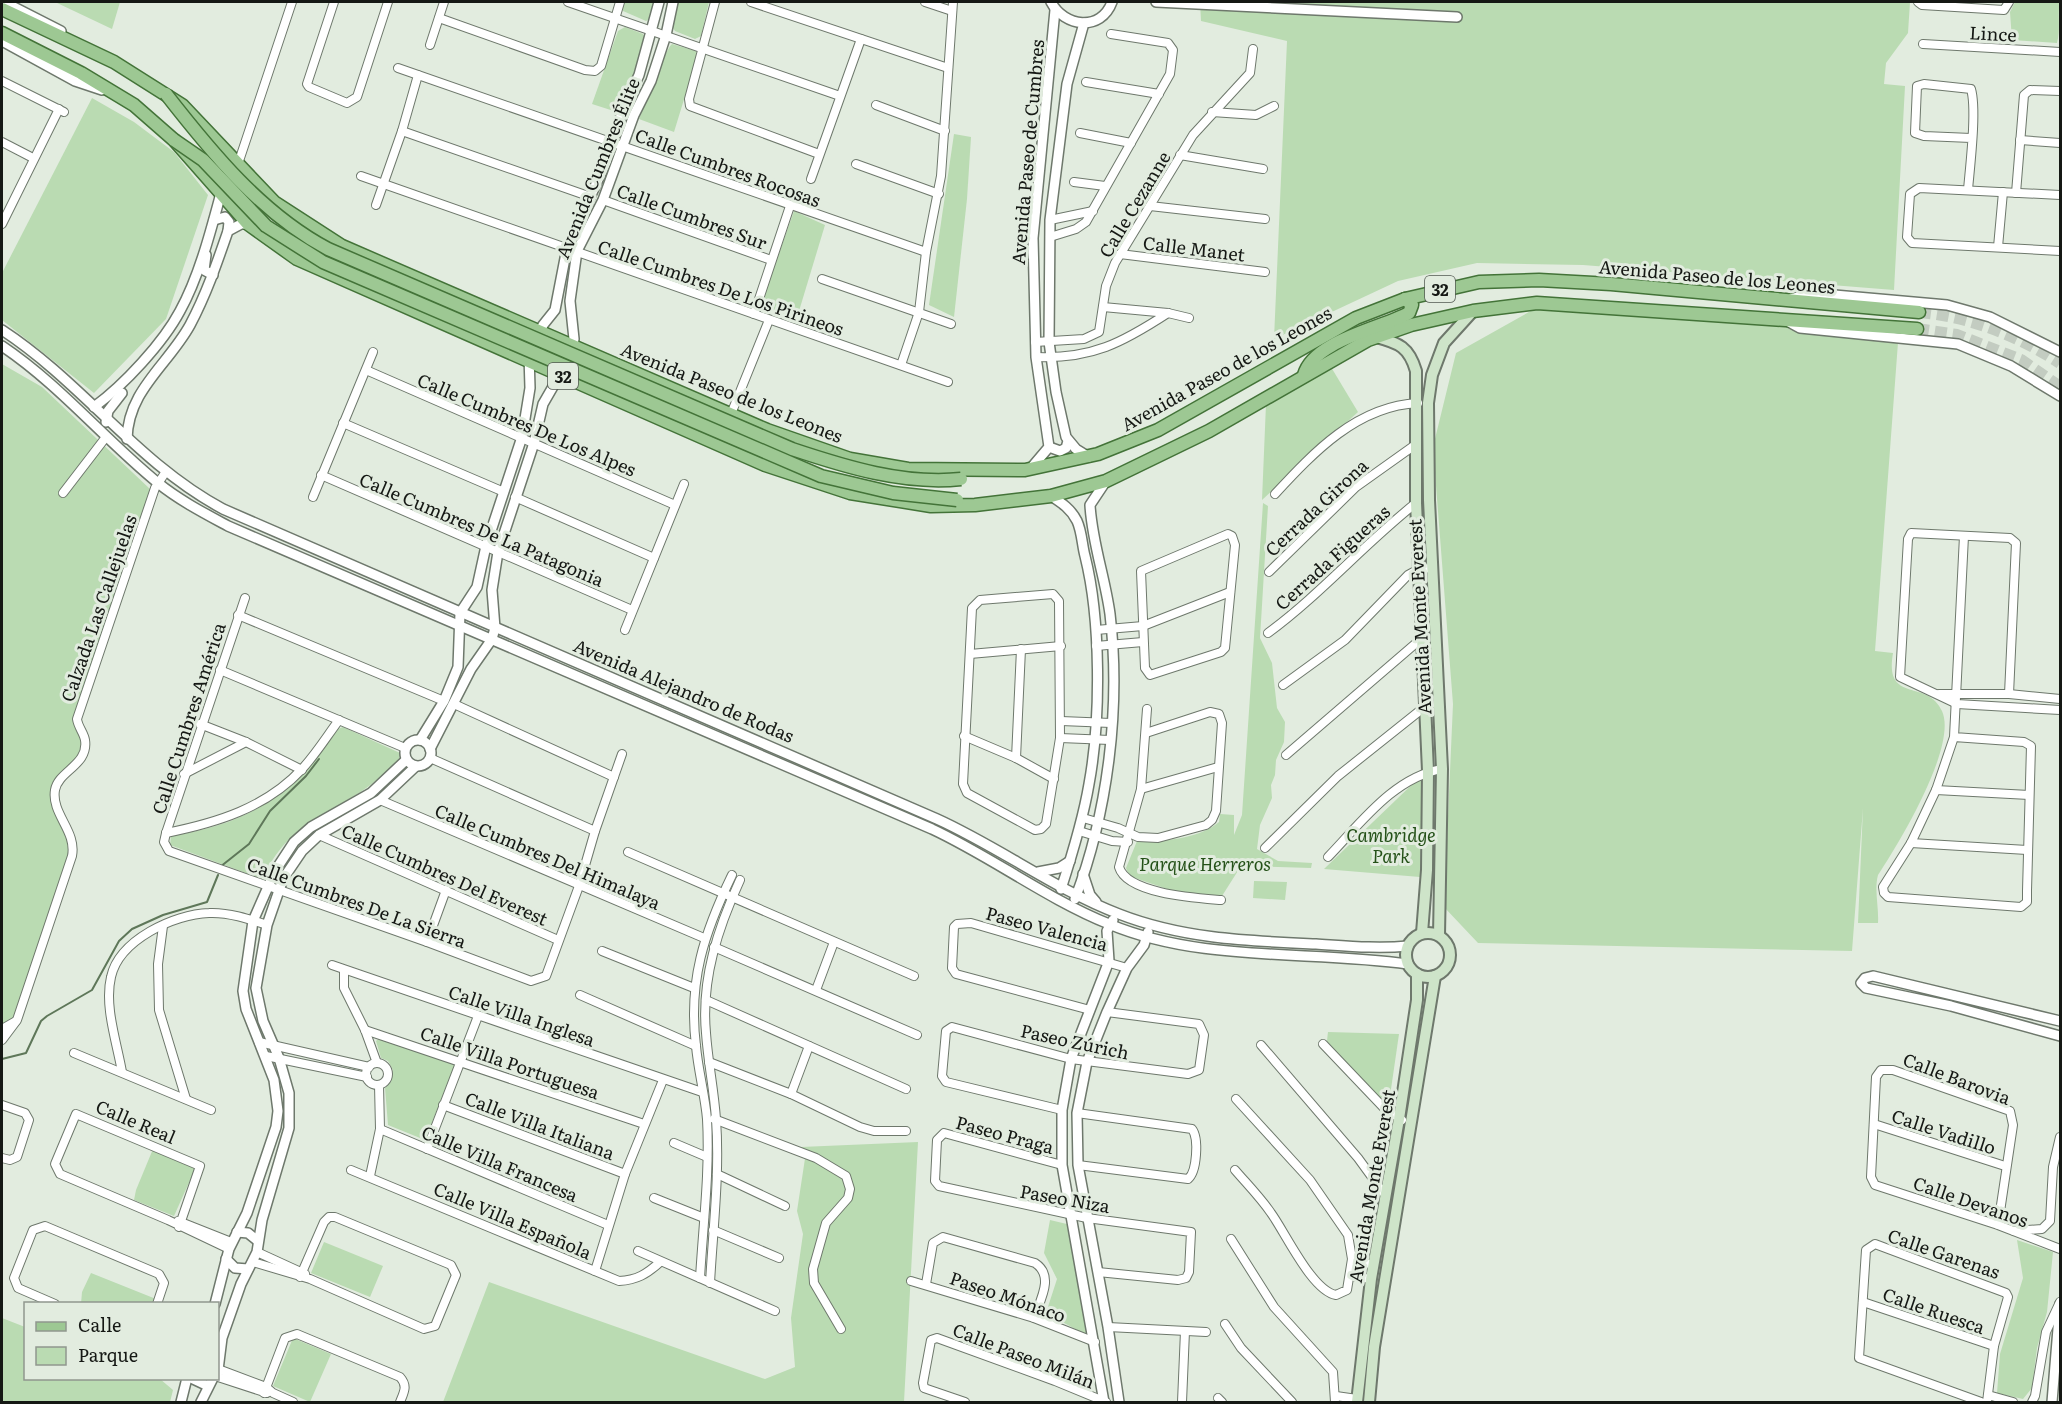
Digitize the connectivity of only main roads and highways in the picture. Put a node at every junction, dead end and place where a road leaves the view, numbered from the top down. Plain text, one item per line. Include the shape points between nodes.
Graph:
1 (2, 9) edge
2 (2, 33) edge
3 (166, 94) junction
4 (174, 140) junction
5 (1405, 299) junction
6 (1473, 310) junction
7 (1919, 312) tunnel mouth
8 (512, 320) junction
9 (1917, 329) tunnel mouth
10 (1376, 337) junction
11 (494, 345) junction
12 (604, 359) junction
13 (1304, 375) junction
14 (586, 386) junction
15 (1428, 459) junction
16 (1415, 460) junction
17 (1004, 472) junction
18 (972, 505) junction
19 (1438, 657) junction
20 (1424, 660) junction
21 (1422, 933) junction
22 (1438, 935) junction
23 (1417, 974) junction
24 (1435, 976) junction
25 (1369, 1345) junction
26 (1357, 1401) edge
27 (1369, 1402) edge

1 - 3 main road, Avenida Paseo de los Leones / 32 via 85,47
2 - 4 main road, Avenida Paseo de los Leones / 32 via 134,105
3 - 8 main road, Avenida Paseo de los Leones / 32 via 200,120 274,202 330,240
3 - 17 main road, bridge via 254,196 295,231 328,249 792,449 896,477 936,481
4 - 11 main road, Avenida Paseo de los Leones / 32 via 248,224 297,259
4 - 18 main road, bridge via 203,160 266,226 323,262 821,476 893,493
5 - 7 main road, Avenida Paseo de los Leones / 32 via 1479,282 1539,280
5 - 13 main road via 1412,305 1409,313 1356,334 1322,353 1311,361
5 - 17 main road, Avenida Paseo de los Leones / 32 via 1312,341 1153,432 1089,457
6 - 9 main road, Avenida Paseo de los Leones / 32 via 1537,303
6 - 10 main road, Avenida Paseo de los Leones / 32
6 - 15 main road, Avenida Monte Everest via 1444,343 1432,375
8 - 11 main road via 513,327 504,343
8 - 12 main road, Avenida Paseo de los Leones / 32
10 - 13 main road, Avenida Paseo de los Leones / 32
10 - 16 main road, Avenida Monte Everest via 1396,343 1411,354 1416,371
11 - 14 main road, Avenida Paseo de los Leones / 32
12 - 14 main road via 590,364 584,378
12 - 17 main road, Avenida Paseo de los Leones / 32 via 818,450 908,470
13 - 18 main road, Avenida Paseo de los Leones / 32 via 1209,431 1106,481 1051,496
14 - 18 main road, Avenida Paseo de los Leones / 32 via 765,465 827,487 917,506
15 - 16 main road
15 - 19 main road, Avenida Monte Everest
16 - 20 main road, Avenida Monte Everest
19 - 20 main road
19 - 22 main road, Avenida Monte Everest via 1442,769
20 - 21 main road, Avenida Monte Everest via 1428,771
21 - 22 main road
21 - 23 main road via 1407,946 1408,964
22 - 24 main road via 1449,946 1450,953 1447,967
23 - 24 main road
23 - 25 main road, Avenida Monte Everest via 1417,1000 1400,1119 1371,1279
24 - 25 main road, Avenida Monte Everest via 1412,1123
25 - 26 main road, Avenida Monte Everest
25 - 27 main road, Avenida Monte Everest

